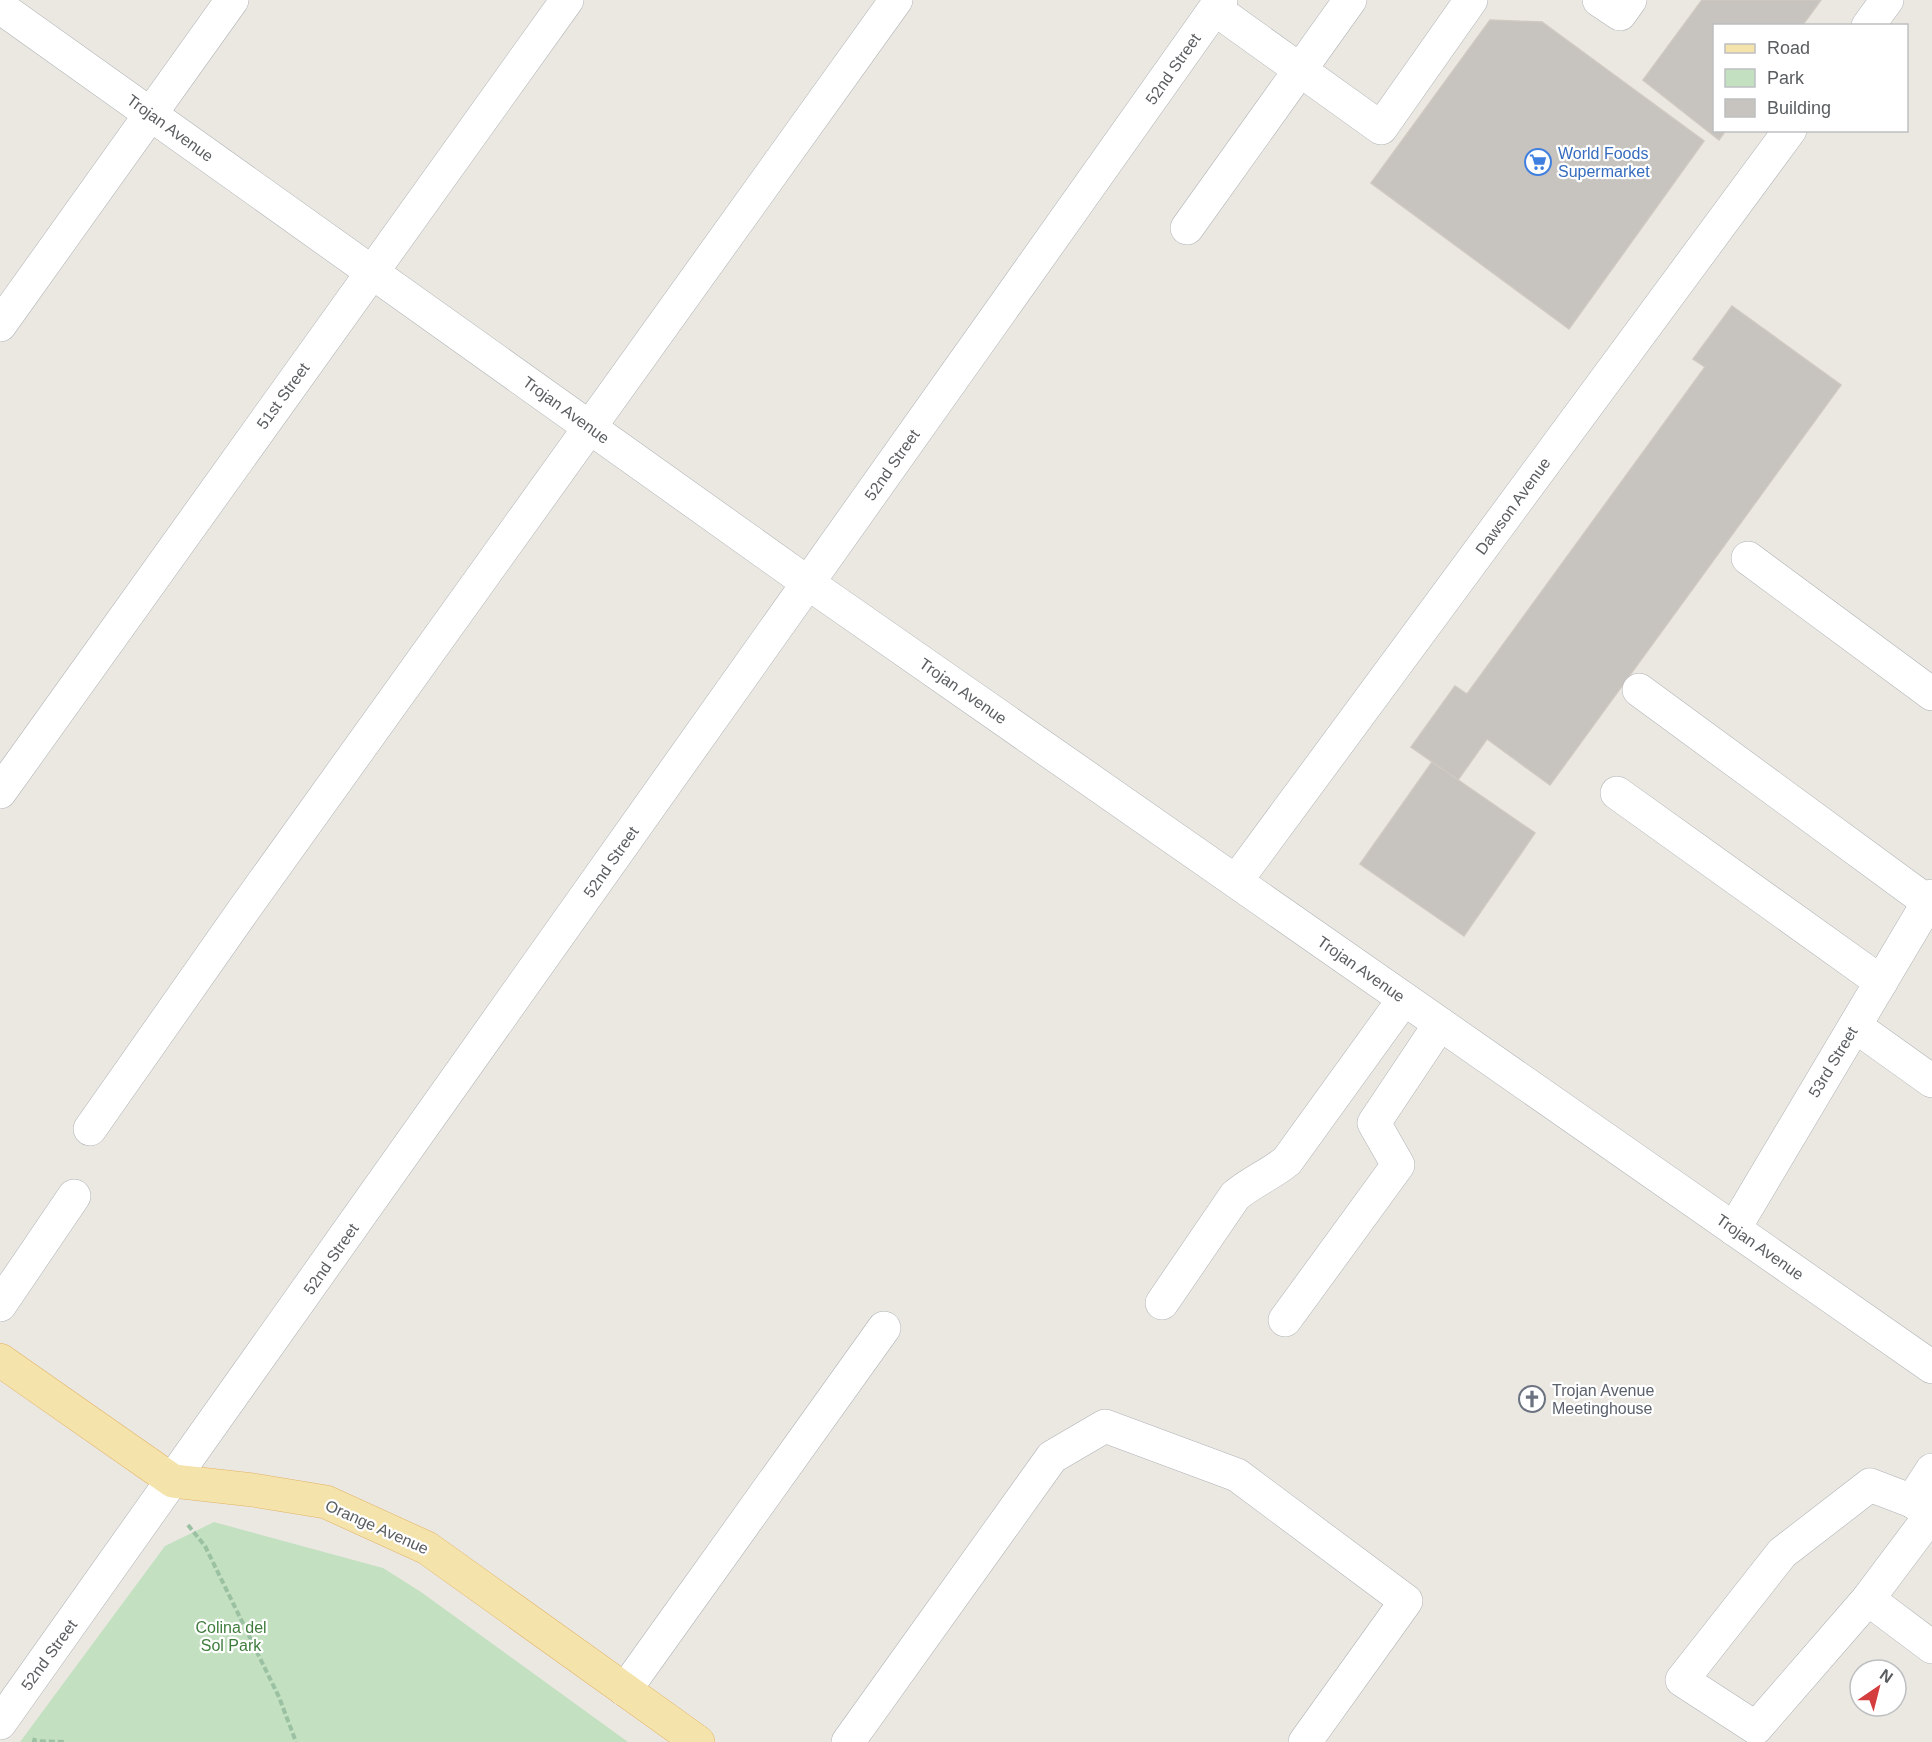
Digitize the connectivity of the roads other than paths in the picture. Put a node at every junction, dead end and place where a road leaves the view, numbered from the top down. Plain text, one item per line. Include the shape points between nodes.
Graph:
1 (232, 0) edge
2 (567, 0) edge
3 (896, 0) edge
4 (1350, 0) edge
5 (1471, 0) edge
6 (1599, 0) edge
7 (1630, 0) edge
8 (1887, 0) edge
9 (1218, 4) edge
10 (0, 7) edge
11 (1869, 24) edge
12 (1301, 71) junction
13 (151, 114) junction
14 (1789, 132) edge
15 (1187, 228) dead end
16 (372, 272) junction
17 (0, 325) edge
18 (589, 427) junction
19 (1748, 558) dead end
20 (808, 583) junction
21 (1639, 690) dead end
22 (1932, 694) edge
23 (0, 792) edge
24 (1617, 794) dead end
25 (1236, 881) junction
26 (1930, 899) edge
27 (1881, 981) junction
28 (1404, 999) junction
29 (1440, 1024) junction
30 (1855, 1026) junction
31 (1932, 1081) edge
32 (90, 1130) dead end
33 (74, 1196) dead end
34 (1734, 1229) junction
35 (1162, 1303) dead end
36 (0, 1305) edge
37 (1285, 1320) dead end
38 (884, 1328) dead end
39 (0, 1360) edge
40 (1932, 1367) edge
41 (1932, 1470) edge
42 (173, 1481) junction
43 (1925, 1510) edge
44 (1868, 1599) junction
45 (1932, 1647) edge
46 (625, 1690) junction
47 (0, 1723) edge
48 (698, 1742) edge
49 (848, 1742) edge
50 (1305, 1742) edge

1 - 13 street
2 - 16 street, 51st Street
3 - 18 street
4 - 12 street
5 - 12 street via 1381,128
6 - 7 street via 1620,14
8 - 11 street
9 - 12 street
9 - 20 street, 52nd Street
10 - 13 street, Trojan Avenue
12 - 15 street
13 - 16 street, Trojan Avenue
13 - 17 street
14 - 25 street, Dawson Avenue
16 - 18 street, Trojan Avenue
16 - 23 street, 51st Street
18 - 20 street, Trojan Avenue
18 - 32 street
19 - 22 street
20 - 25 street, Trojan Avenue
20 - 42 street, 52nd Street
21 - 26 street
24 - 27 street
25 - 28 street, Trojan Avenue
26 - 27 street, 53rd Street
27 - 30 street, 53rd Street
28 - 29 street, Trojan Avenue
28 - 35 street via 1287,1161 1235,1196
29 - 34 street, Trojan Avenue
29 - 37 street via 1374,1123 1398,1165
30 - 31 street
30 - 34 street, 53rd Street
33 - 36 street
34 - 40 street, Trojan Avenue
38 - 46 street
39 - 42 main road, Orange Avenue
41 - 43 street
42 - 46 main road, Orange Avenue via 326,1502 427,1548
42 - 47 street, 52nd Street
43 - 44 street
43 - 44 street via 1870,1485 1782,1553 1682,1680 1756,1728
44 - 45 street
46 - 48 main road, Orange Avenue
49 - 50 street via 1052,1457 1105,1426 1237,1475 1406,1601

